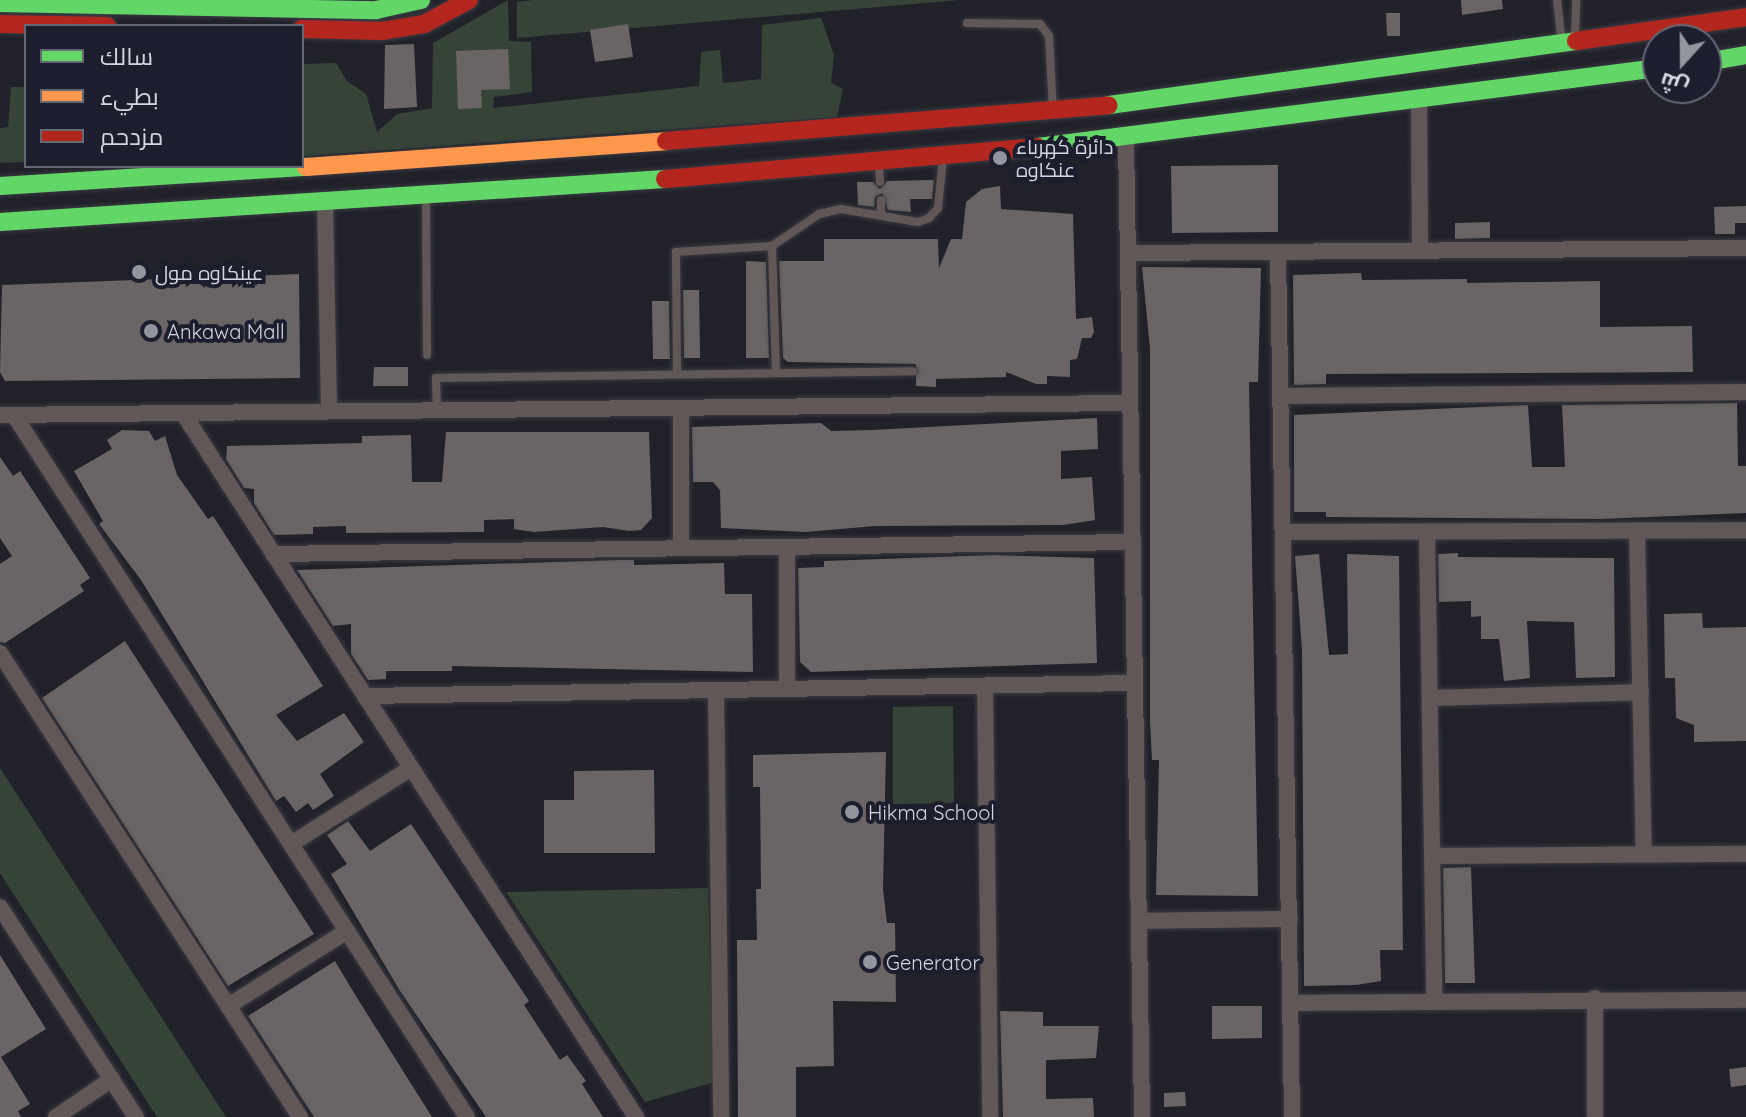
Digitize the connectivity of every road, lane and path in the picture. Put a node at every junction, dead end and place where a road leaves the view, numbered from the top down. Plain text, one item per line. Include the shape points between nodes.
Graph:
1 (421, 0) edge
2 (469, 0) edge
3 (1557, 0) edge
4 (1576, 0) edge
5 (0, 3) edge
6 (1746, 17) edge
7 (967, 23) dead end
8 (0, 24) edge
9 (24, 24) edge
10 (1720, 24) edge
11 (304, 29) edge
12 (1642, 37) edge
13 (1568, 43) junction
14 (1746, 55) edge
15 (1722, 59) edge
16 (1642, 70) edge
17 (1419, 100) junction
18 (1053, 110) junction
19 (755, 135) junction
20 (1126, 138) junction
21 (943, 157) junction
22 (304, 165) edge
23 (266, 168) edge
24 (757, 174) junction
25 (0, 186) edge
26 (426, 196) junction
27 (881, 200) dead end
28 (325, 201) junction
29 (881, 215) junction
30 (0, 222) edge
31 (772, 246) junction
32 (1746, 248) edge
33 (1420, 251) junction
34 (1278, 252) junction
35 (1128, 253) junction
36 (427, 355) dead end
37 (913, 371) dead end
38 (677, 372) junction
39 (776, 372) junction
40 (1746, 392) edge
41 (1282, 396) junction
42 (1130, 403) junction
43 (681, 408) junction
44 (437, 409) junction
45 (329, 411) junction
46 (183, 413) junction
47 (7, 415) edge
48 (1746, 530) edge
49 (1637, 531) junction
50 (1287, 532) junction
51 (1427, 532) junction
52 (1132, 542) junction
53 (787, 547) junction
54 (681, 548) junction
55 (273, 554) junction
56 (0, 653) edge
57 (1135, 683) junction
58 (985, 686) junction
59 (787, 689) junction
60 (716, 690) junction
61 (1641, 692) junction
62 (365, 696) junction
63 (1430, 698) junction
64 (411, 768) junction
65 (291, 844) junction
66 (1644, 853) junction
67 (1746, 854) edge
68 (1432, 856) junction
69 (0, 907) edge
70 (1290, 919) junction
71 (1139, 921) junction
72 (347, 931) junction
73 (1595, 998) junction
74 (1746, 1000) edge
75 (1434, 1001) junction
76 (1291, 1003) junction
77 (228, 1006) junction
78 (112, 1079) junction
79 (56, 1117) edge
80 (136, 1117) edge
81 (300, 1117) edge
82 (467, 1117) edge
83 (636, 1117) edge
84 (721, 1117) edge
85 (990, 1117) edge
86 (1142, 1117) edge
87 (1292, 1117) edge
88 (1595, 1117) edge

1 - 5 street via 376,10
2 - 11 street via 424,24 382,31
3 - 13 lane
4 - 13 lane
6 - 10 street
7 - 18 lane via 1040,24 1049,36
8 - 9 street
12 - 13 street
13 - 18 street via 1338,77
14 - 15 street
16 - 17 street
17 - 20 street
17 - 33 street
18 - 19 street
19 - 22 street
19 - 24 street
20 - 21 street
20 - 35 street
21 - 24 street via 880,172
21 - 29 lane via 938,208 929,218 918,222
23 - 25 street
24 - 26 street
26 - 28 street
26 - 36 lane
27 - 29 lane
28 - 30 street
28 - 45 street
29 - 31 lane via 841,209 819,214
31 - 38 lane via 676,252
31 - 39 lane
32 - 33 street
33 - 34 street
34 - 35 street
34 - 41 street
35 - 42 street
37 - 39 lane
38 - 39 lane
38 - 44 lane via 436,378
40 - 41 street
41 - 50 street
42 - 43 street
42 - 52 street
43 - 44 street
43 - 54 street
44 - 45 street
45 - 46 street
46 - 47 street
46 - 55 street
47 - 65 street
48 - 49 street
49 - 51 street
49 - 61 street
50 - 51 street
50 - 70 street
51 - 63 street
52 - 53 street
52 - 57 street
53 - 54 street
53 - 59 street
54 - 55 street
55 - 62 street
56 - 77 street
57 - 58 street
57 - 71 street
58 - 59 street
58 - 85 street
59 - 60 street
60 - 62 street
60 - 84 street
61 - 63 street
61 - 66 street
62 - 64 street
63 - 68 street
64 - 65 street
64 - 83 street
65 - 72 street
66 - 67 street
66 - 68 street
68 - 75 street
69 - 78 street
70 - 71 street
70 - 76 street
71 - 86 street
72 - 77 street
72 - 82 street
73 - 74 street
73 - 75 street
73 - 88 street
75 - 76 street
76 - 87 street
77 - 81 street
78 - 79 street
78 - 80 street

